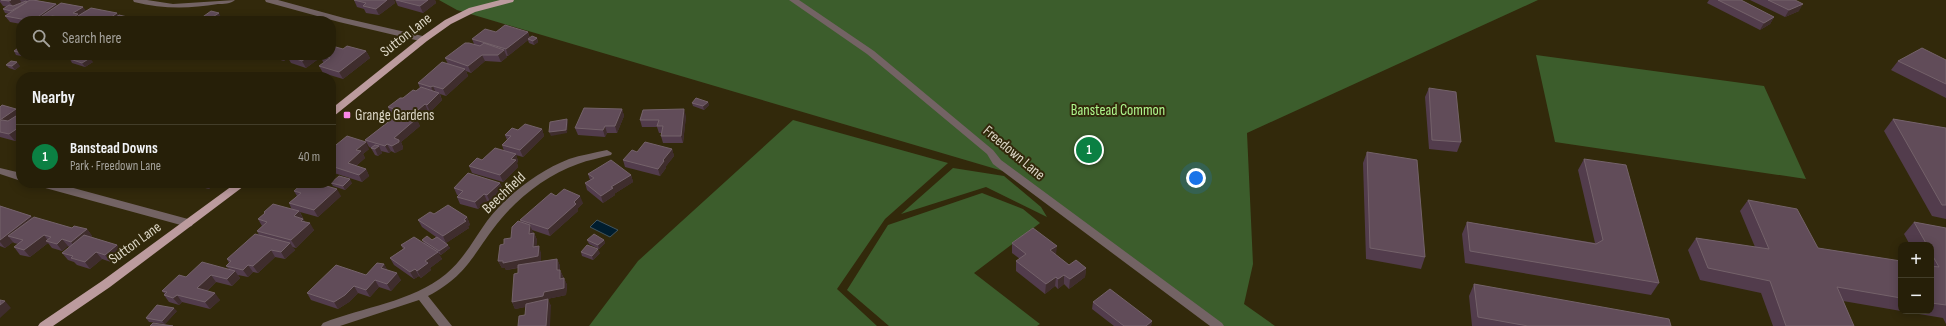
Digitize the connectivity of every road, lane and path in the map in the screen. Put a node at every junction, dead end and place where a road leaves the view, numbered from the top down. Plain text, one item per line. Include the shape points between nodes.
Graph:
1 (137, 0) edge
2 (231, 0) edge
3 (269, 0) edge
4 (510, 0) edge
5 (793, 0) edge
6 (327, 16) edge
7 (336, 18) edge
8 (424, 39) junction
9 (336, 110) edge
10 (607, 153) dead end
11 (0, 171) edge
12 (16, 176) edge
13 (60, 188) edge
14 (236, 188) edge
15 (188, 223) junction
16 (421, 295) junction
17 (44, 326) edge
18 (327, 326) edge
19 (446, 326) edge
20 (1218, 326) edge

1 - 2 street via 164,7
3 - 6 street
4 - 8 main road, Sutton Lane via 459,16
5 - 20 street, Freedown Lane via 816,13 878,58 990,152 997,162
7 - 8 street
8 - 9 main road, Sutton Lane
10 - 16 street, Beechfield via 571,162 528,189 498,215 460,267
11 - 12 street
13 - 15 street
14 - 15 main road, Sutton Lane
15 - 17 main road, Sutton Lane
16 - 18 street, Beechfield
16 - 19 street

